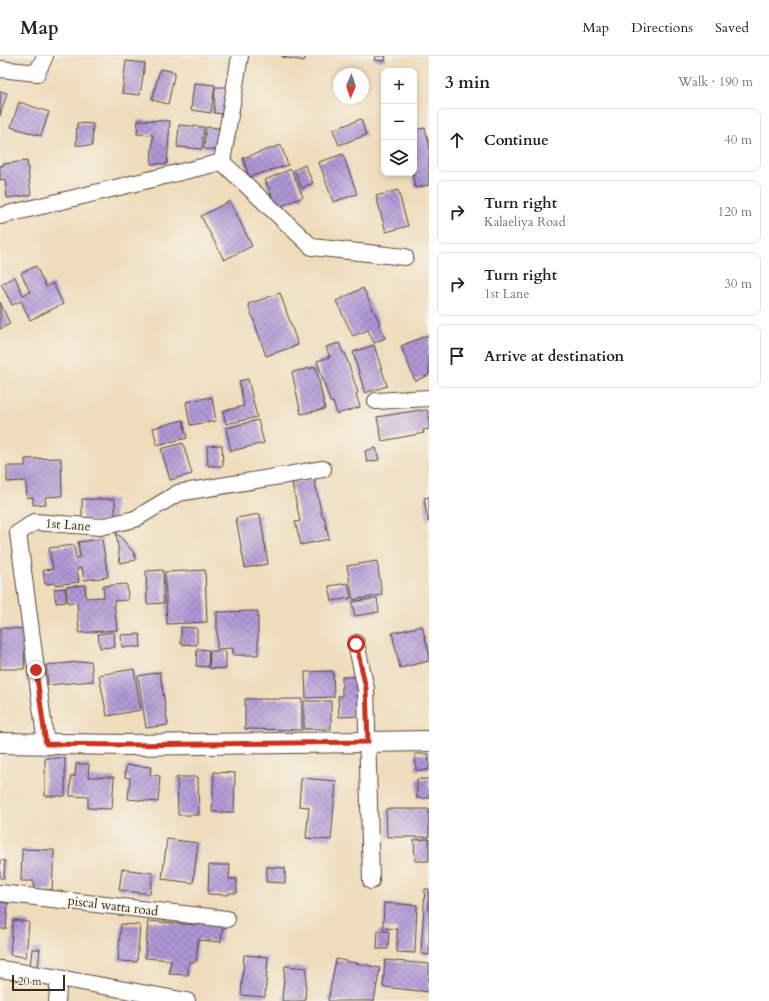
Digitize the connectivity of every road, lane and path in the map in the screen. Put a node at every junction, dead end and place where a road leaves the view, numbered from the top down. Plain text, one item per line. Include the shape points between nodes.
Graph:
1 (45, 56) edge
2 (240, 56) edge
3 (0, 69) edge
4 (222, 162) junction
5 (0, 216) edge
6 (405, 257) dead end
7 (429, 398) edge
8 (376, 402) dead end
9 (323, 469) dead end
10 (356, 644) dead end
11 (429, 741) edge
12 (368, 742) junction
13 (0, 743) edge
14 (46, 744) junction
15 (371, 880) dead end
16 (0, 893) edge
17 (227, 919) dead end
18 (0, 969) edge
19 (59, 978) junction
20 (58, 1001) edge
21 (187, 1001) edge

1 - 3 street via 37,73
2 - 4 street
4 - 5 street
4 - 6 street via 312,247
7 - 8 street
9 - 14 street, 1st Lane via 178,493 135,519 100,527 35,522 18,532
10 - 12 street via 366,688
11 - 12 street
12 - 14 street
12 - 15 street
13 - 14 street
16 - 17 street, piscal watta road
18 - 19 street
19 - 20 street
19 - 21 street

